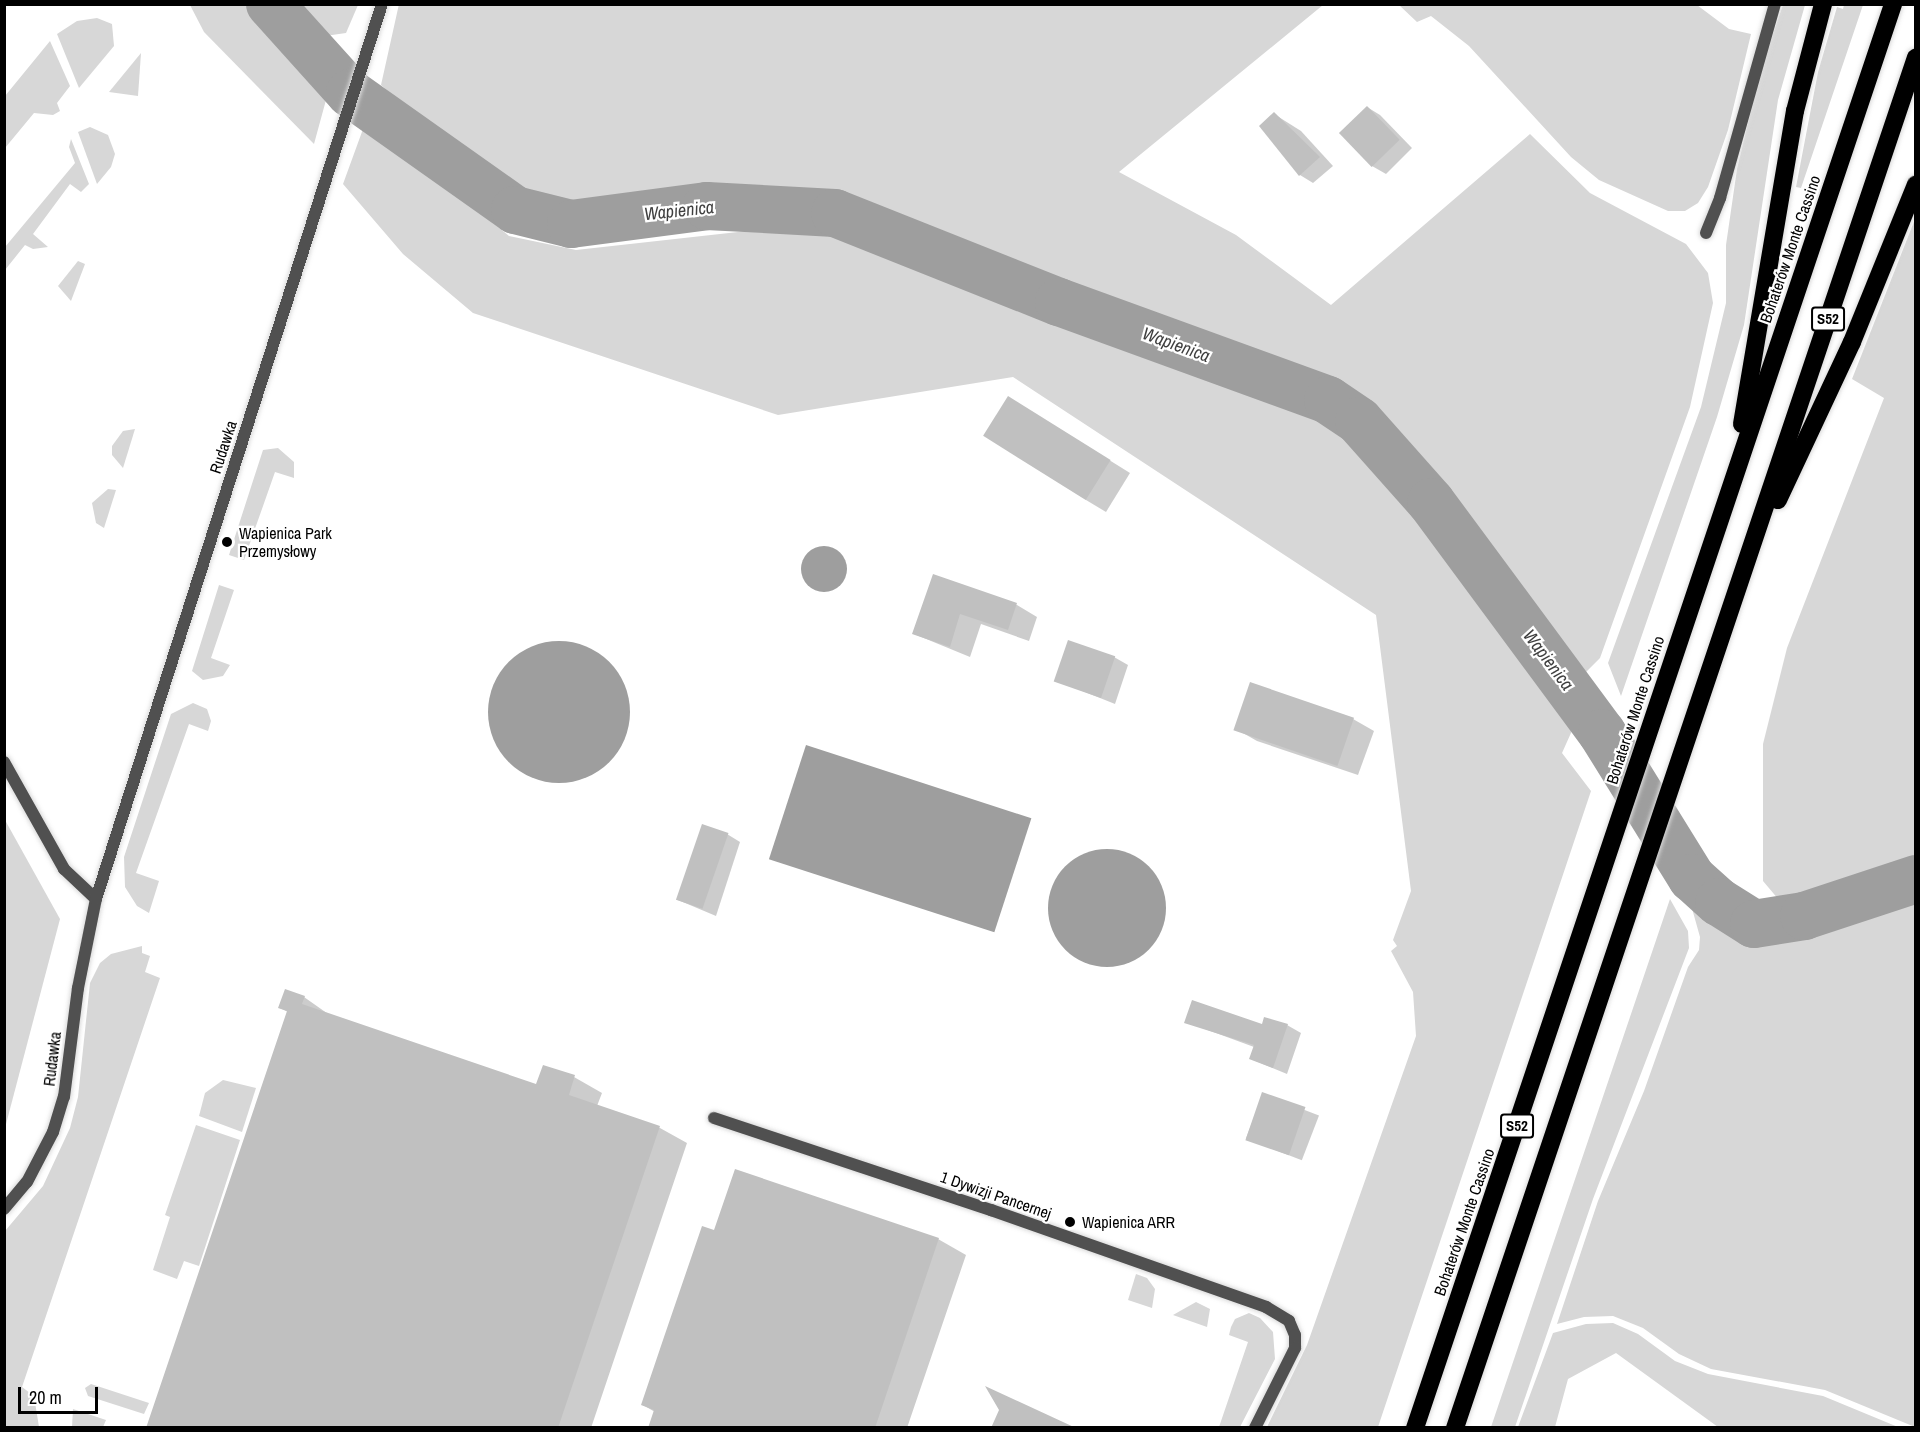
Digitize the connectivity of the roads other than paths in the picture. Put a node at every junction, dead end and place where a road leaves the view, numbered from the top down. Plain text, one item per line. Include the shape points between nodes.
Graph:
1 (382, 4) edge
2 (1775, 4) edge
3 (1823, 4) edge
4 (1893, 4) edge
5 (1916, 57) edge
6 (1916, 184) edge
7 (1706, 233) dead end
8 (1729, 490) junction
9 (1741, 580) junction
10 (4, 762) edge
11 (96, 899) junction
12 (714, 1118) dead end
13 (4, 1209) edge
14 (1255, 1428) edge
15 (1414, 1428) edge
16 (1455, 1428) edge

1 - 11 street, Rudawka
2 - 7 street via 1720,198
3 - 8 highway via 1795,111
4 - 8 highway, Bohaterów Monte Cassino / S52
5 - 9 highway, S52
6 - 9 highway via 1852,342
8 - 15 highway, Bohaterów Monte Cassino / S52
9 - 16 highway, S52
10 - 11 street via 64,869
11 - 13 street, Rudawka via 78,988 64,1097 53,1132 27,1182
12 - 14 street, 1 Dywizji Pancernej via 1266,1307 1289,1321 1295,1348

